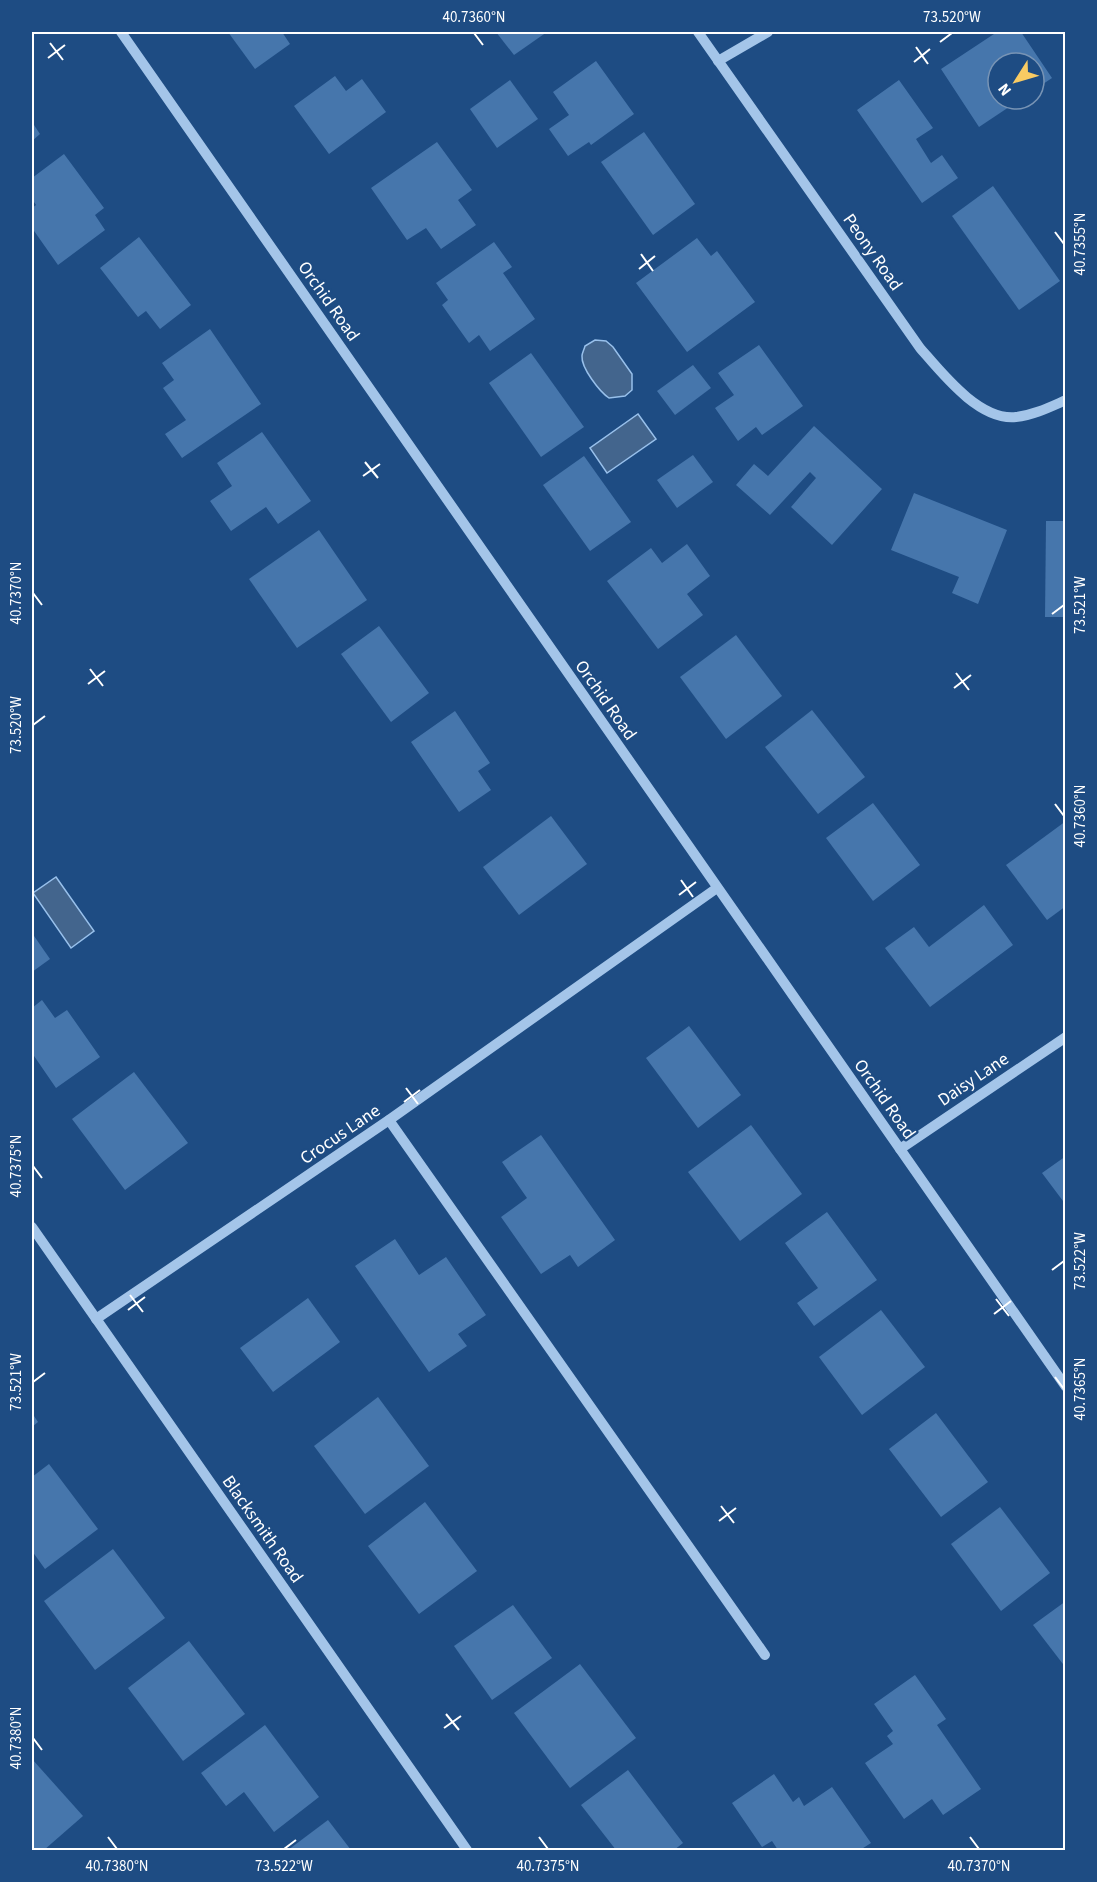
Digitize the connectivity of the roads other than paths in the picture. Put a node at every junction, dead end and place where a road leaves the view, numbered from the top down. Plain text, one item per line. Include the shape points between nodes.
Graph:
1 (121, 32) edge
2 (698, 32) edge
3 (768, 32) edge
4 (718, 61) junction
5 (1065, 400) edge
6 (717, 888) junction
7 (1065, 1037) edge
8 (389, 1120) junction
9 (900, 1149) junction
10 (32, 1227) edge
11 (96, 1319) junction
12 (1065, 1387) edge
13 (765, 1655) dead end
14 (467, 1851) edge

1 - 6 street, Orchid Road
2 - 4 street, Peony Road
3 - 4 street
4 - 5 street, Peony Road via 920,348 948,380 978,406 999,416 1041,411
6 - 8 street, Crocus Lane
6 - 9 street, Orchid Road
7 - 9 street, Daisy Lane
8 - 11 street, Crocus Lane
8 - 13 street
9 - 12 street, Orchid Road
10 - 11 street, Blacksmith Road
11 - 14 street, Blacksmith Road

